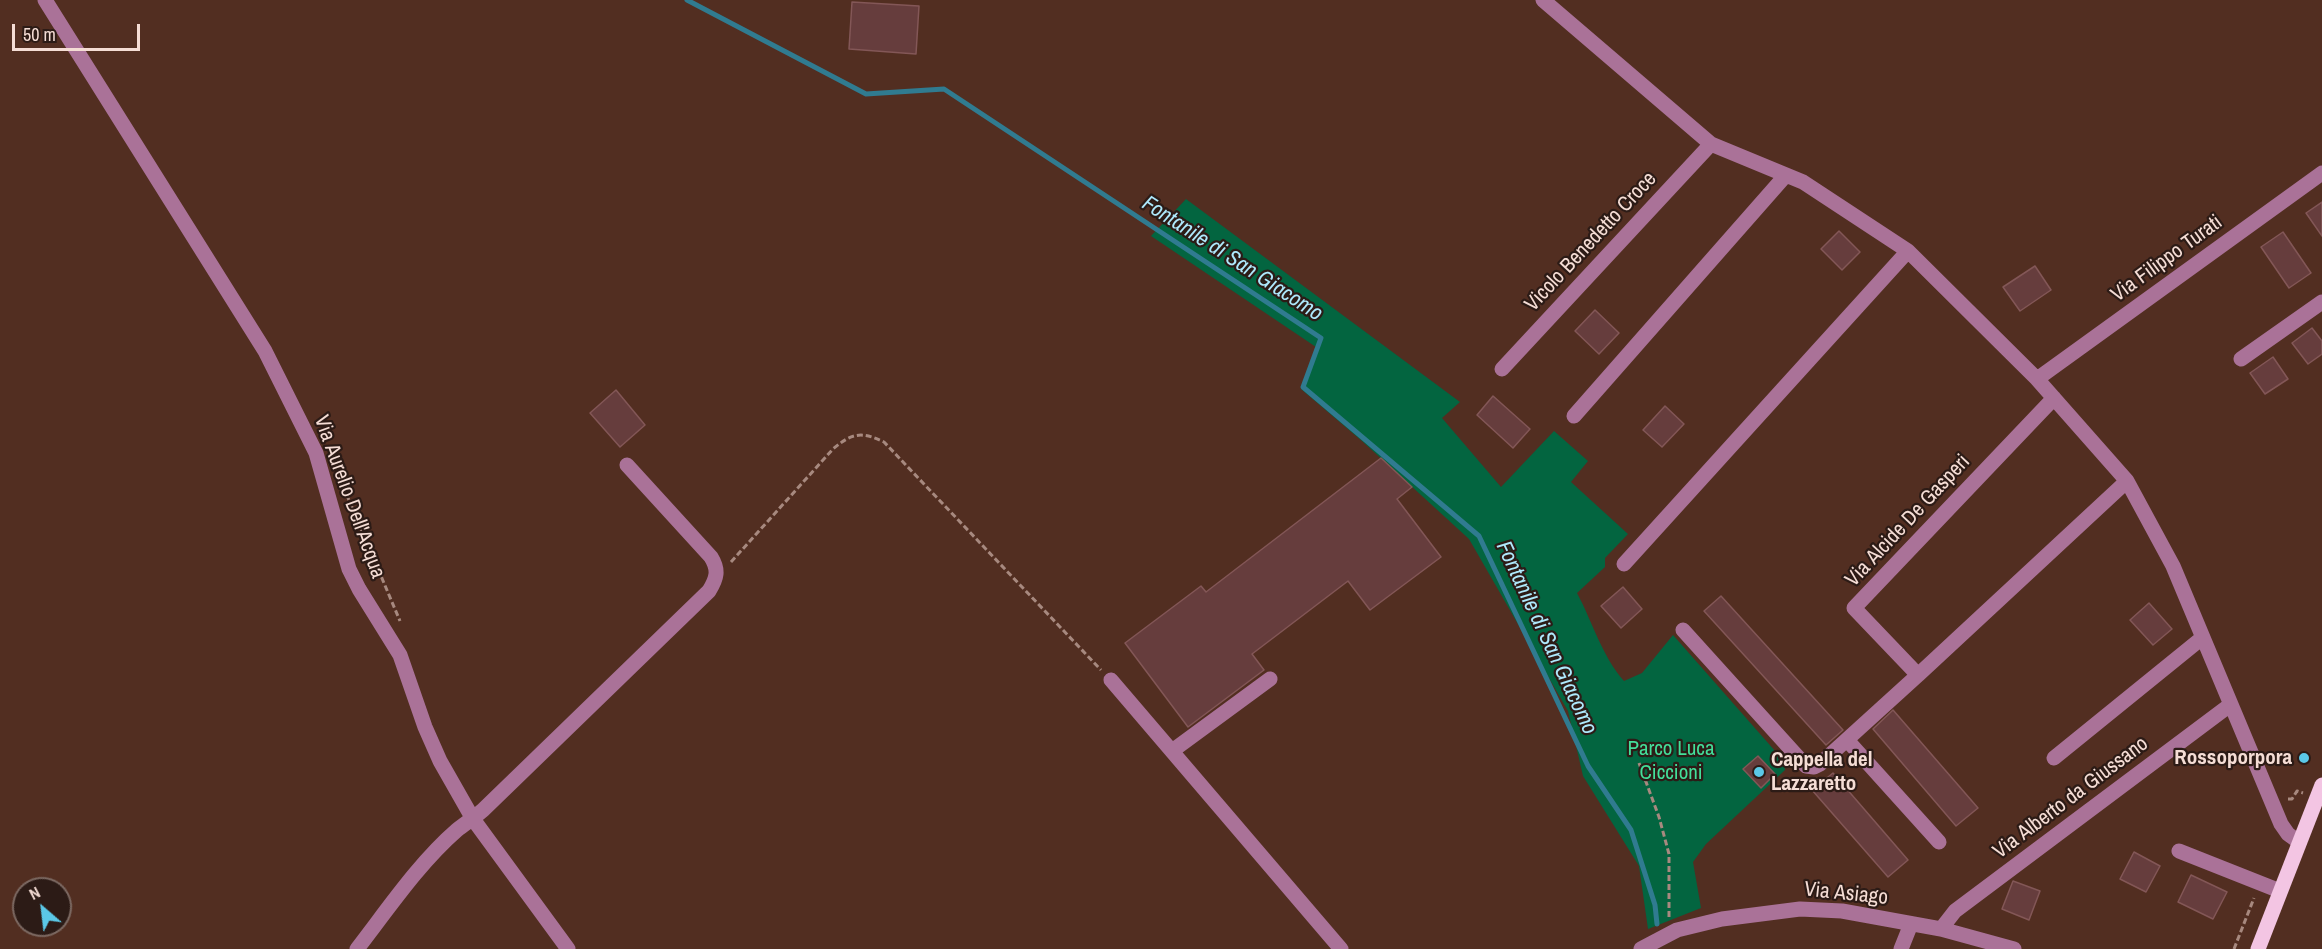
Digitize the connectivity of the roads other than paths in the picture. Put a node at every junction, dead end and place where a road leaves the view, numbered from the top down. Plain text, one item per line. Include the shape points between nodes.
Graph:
1 (45, 0) edge
2 (1543, 0) edge
3 (1711, 144) junction
4 (2322, 173) edge
5 (1786, 175) junction
6 (1908, 251) junction
7 (2322, 302) edge
8 (2241, 359) dead end
9 (1502, 369) dead end
10 (2037, 379) junction
11 (2054, 398) junction
12 (1574, 416) dead end
13 (627, 465) dead end
14 (2127, 481) junction
15 (1624, 564) dead end
16 (1683, 630) dead end
17 (2202, 638) junction
18 (1918, 675) junction
19 (1270, 679) dead end
20 (1111, 680) road end
21 (2230, 705) junction
22 (1847, 740) junction
23 (1172, 751) junction
24 (2054, 758) dead end
25 (2322, 785) edge
26 (2319, 805) edge
27 (473, 819) junction
28 (1939, 842) dead end
29 (2299, 842) junction
30 (2179, 851) dead end
31 (2280, 891) junction
32 (1911, 924) junction
33 (1941, 929) junction
34 (357, 949) edge
35 (568, 949) edge
36 (1341, 949) edge
37 (1641, 949) edge
38 (1901, 949) edge
39 (2014, 949) edge
40 (2258, 949) edge

1 - 27 street, Via Aurelio Dell'Acqua via 265,351 289,396 316,453 349,569 400,655 436,753
2 - 3 street
3 - 5 street
3 - 9 street, Vicolo Benedetto Croce
4 - 10 street, Via Filippo Turati
5 - 6 street
5 - 12 street
6 - 10 street
6 - 15 street
7 - 8 street
10 - 11 street
11 - 14 street
11 - 18 street, Via Alcide De Gasperi via 1854,609
13 - 27 street via 711,557 717,566 716,579 709,591
14 - 17 street via 2173,566
14 - 18 street
16 - 22 street via 1806,765 1820,764
17 - 21 street
17 - 24 street
18 - 22 street
19 - 23 street
20 - 23 street
21 - 29 street via 2281,824
21 - 33 street, Via Alberto da Giussano via 1955,911
22 - 28 street
23 - 36 street
25 - 26 main road
26 - 29 main road
27 - 34 street via 458,829 421,868
27 - 35 street, Via Aurelio Dell'Acqua
29 - 31 main road
30 - 31 street
31 - 40 main road
32 - 33 street, Via Asiago
32 - 37 street, Via Asiago via 1842,911 1800,909 1722,918 1677,930
32 - 38 street
33 - 39 street, Via Asiago

